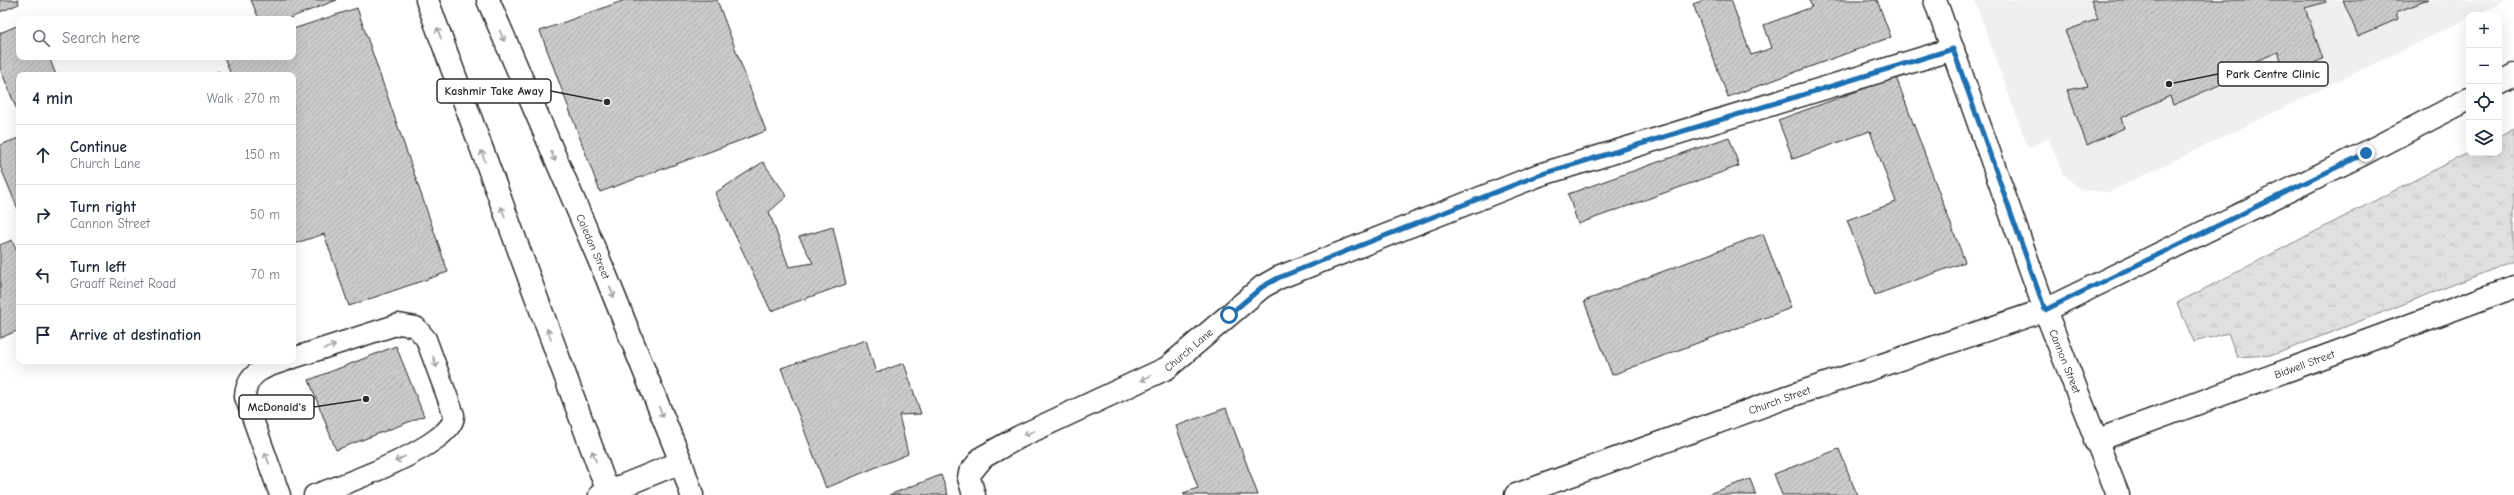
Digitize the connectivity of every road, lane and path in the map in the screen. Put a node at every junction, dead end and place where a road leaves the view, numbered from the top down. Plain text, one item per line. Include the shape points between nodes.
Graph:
1 (427, 0) edge
2 (488, 0) edge
3 (1935, 0) edge
4 (1953, 49) junction
5 (2514, 75) edge
6 (2502, 81) edge
7 (2466, 101) edge
8 (2514, 287) edge
9 (2045, 310) junction
10 (296, 357) edge
11 (276, 364) edge
12 (2095, 441) junction
13 (681, 462) junction
14 (606, 494) edge
15 (280, 495) edge
16 (314, 495) edge
17 (692, 495) edge
18 (974, 495) edge
19 (1516, 495) edge
20 (2118, 495) edge

14 -> 1 street
2 -> 13 street, Caledon Street via 606,276
3 - 4 street, Cannon Street
4 - 9 street, Cannon Street
4 -> 18 street, Church Lane via 1539,175 1278,278 1262,287 1167,368 1018,437 983,457 970,473
5 - 6 street
7 - 9 street, Church Street via 2366,153
8 - 12 street, Bidwell Street
9 - 12 street, Cannon Street
9 - 19 street, Church Street via 1787,397
10 -> 16 lane via 399,324 416,327 426,339 454,415 454,422 430,443 368,475
15 -> 11 lane via 246,397 252,376
12 - 20 street, Cannon Street
13 - 14 street
13 - 17 street, Caledon Street

